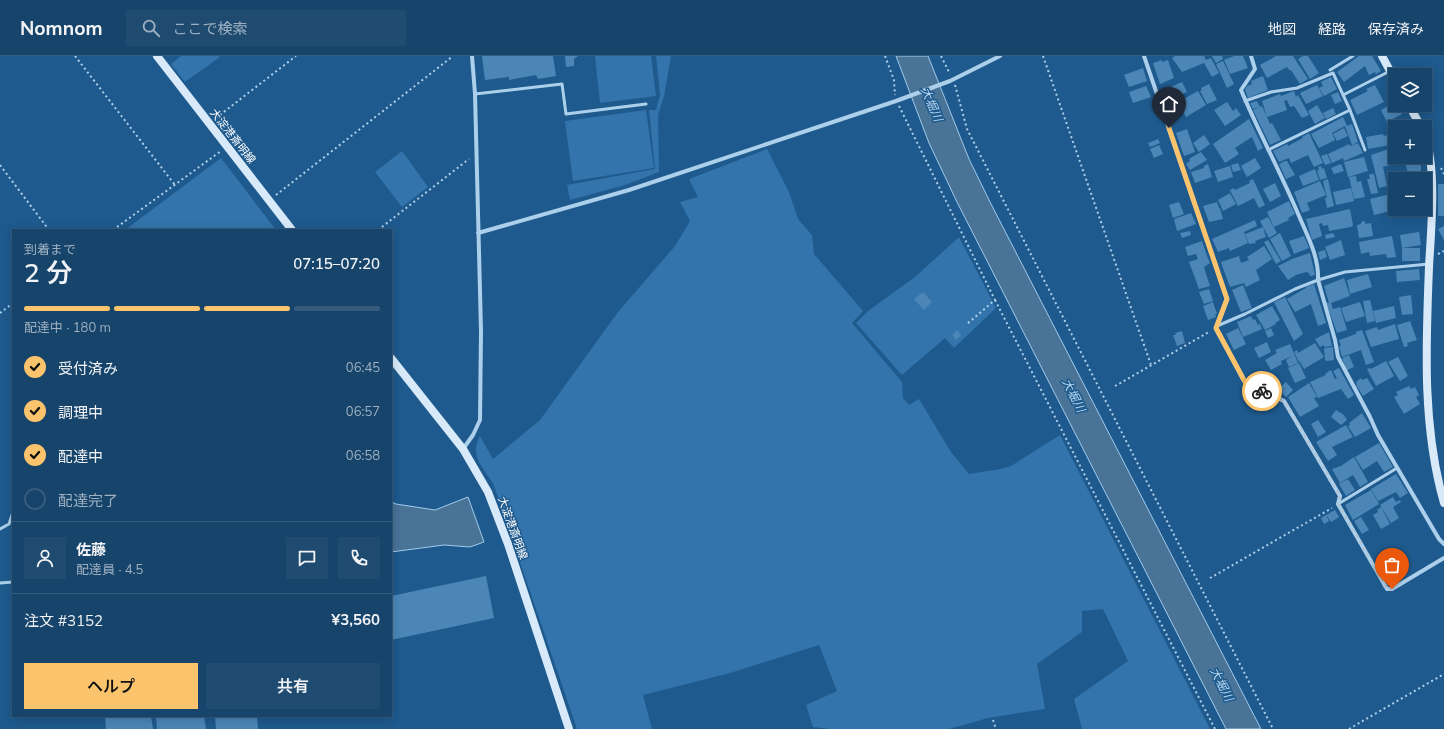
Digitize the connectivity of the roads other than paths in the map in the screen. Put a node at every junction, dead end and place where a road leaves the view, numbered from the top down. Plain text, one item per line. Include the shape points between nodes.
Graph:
1 (156, 56) edge
2 (472, 56) edge
3 (1000, 56) edge
4 (1144, 56) edge
5 (1251, 56) edge
6 (1352, 56) edge
7 (1382, 56) edge
8 (1388, 68) edge
9 (1330, 70) dead end
10 (1388, 72) edge
11 (475, 94) junction
12 (1343, 94) junction
13 (1245, 101) junction
14 (646, 104) dead end
15 (1350, 110) junction
16 (1268, 150) junction
17 (1365, 150) dead end
18 (1430, 164) edge
19 (291, 229) edge
20 (478, 233) junction
21 (1429, 264) junction
22 (1318, 280) junction
23 (1216, 328) junction
24 (392, 359) edge
25 (462, 449) junction
26 (1398, 468) junction
27 (1444, 502) edge
28 (1338, 504) junction
29 (12, 515) edge
30 (0, 529) edge
31 (1444, 544) edge
32 (1444, 558) edge
33 (12, 582) edge
34 (0, 583) edge
35 (568, 729) edge

1 - 19 main road, 大淀港斎明線
2 - 11 street
3 - 20 street via 952,80 899,100 629,190
4 - 23 street via 1227,299
5 - 13 street via 1255,69 1241,90
6 - 9 lane
7 - 8 main road
10 - 12 lane
11 - 14 lane via 562,84 566,114
11 - 20 street
12 - 13 lane via 1333,73 1297,88 1271,92
12 - 15 lane
13 - 16 street
15 - 16 lane
15 - 17 lane
16 - 22 street via 1313,249
18 - 21 main road
20 - 25 street via 480,420
21 - 22 lane via 1345,272
21 - 27 main road via 1428,409 1434,461
22 - 23 lane
22 - 26 street via 1338,357
23 - 28 street via 1245,382 1284,401 1340,496
24 - 25 main road, 大淀港斎明線
25 - 35 main road, 大淀港斎明線 via 494,504
26 - 28 lane
26 - 31 street
28 - 32 street via 1387,589 1392,589
29 - 30 lane via 9,524
33 - 34 lane

